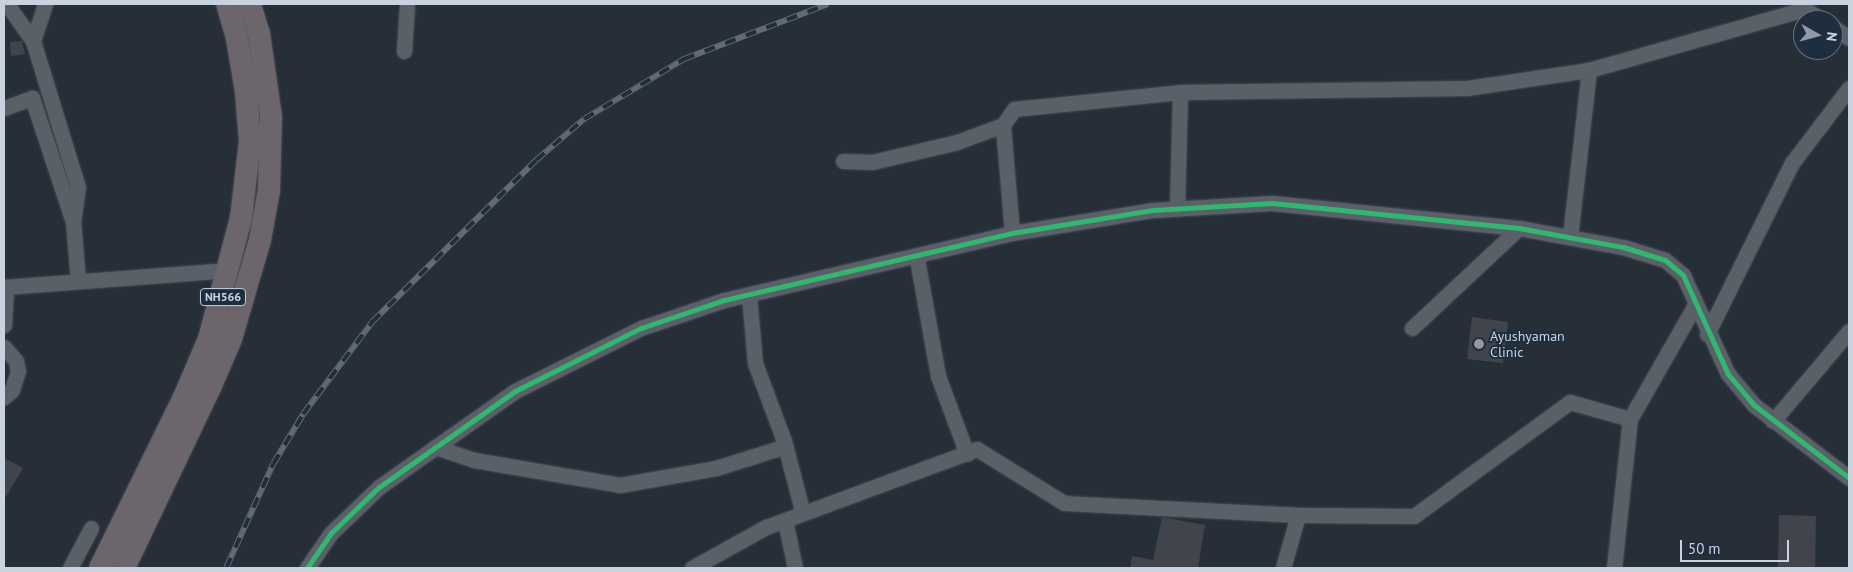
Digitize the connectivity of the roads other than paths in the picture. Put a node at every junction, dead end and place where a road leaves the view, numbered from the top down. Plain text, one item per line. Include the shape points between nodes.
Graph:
1 (7, 4) edge
2 (45, 4) edge
3 (227, 4) edge
4 (250, 4) edge
5 (407, 4) edge
6 (1793, 12) edge
7 (33, 40) junction
8 (404, 51) dead end
9 (1589, 70) junction
10 (1849, 88) edge
11 (48, 92) junction
12 (1180, 92) junction
13 (32, 98) junction
14 (4, 108) edge
15 (1003, 125) junction
16 (843, 161) dead end
17 (1177, 208) junction
18 (73, 221) junction
19 (1519, 228) junction
20 (1012, 233) junction
21 (1570, 237) junction
22 (917, 258) junction
23 (229, 270) junction
24 (78, 281) junction
25 (5, 287) edge
26 (749, 295) junction
27 (1695, 305) junction
28 (4, 325) edge
29 (1412, 328) dead end
30 (1849, 331) edge
31 (1707, 334) junction
32 (4, 347) edge
33 (4, 397) edge
34 (1630, 419) junction
35 (1773, 421) junction
36 (786, 446) junction
37 (435, 447) junction
38 (967, 454) junction
39 (1849, 478) edge
40 (803, 514) junction
41 (1298, 515) junction
42 (785, 520) junction
43 (91, 528) dead end
44 (70, 568) edge
45 (100, 568) edge
46 (124, 568) edge
47 (308, 568) edge
48 (692, 568) edge
49 (794, 568) edge
50 (1283, 568) edge
51 (1614, 568) edge

1 - 7 street
2 - 7 street
3 - 23 highway, NH566 via 238,38 250,140 241,218
4 - 46 highway, NH566 via 259,34 271,117 269,190 260,240 246,291 214,380
5 - 8 street
6 - 9 street
7 - 11 street
9 - 12 street via 1467,88
9 - 21 street
10 - 31 street via 1792,163
11 - 13 street
11 - 18 street via 78,187
12 - 15 street via 1014,109
12 - 17 street
13 - 14 street
13 - 18 street
15 - 16 street via 957,142 872,162
15 - 20 street
17 - 19 street via 1272,203
17 - 20 street
18 - 24 street
19 - 21 street
19 - 29 street
20 - 22 street
21 - 27 street via 1665,260 1683,275
22 - 26 street
22 - 38 street via 938,376
23 - 24 street
23 - 45 highway, NH566 via 209,339 185,395
24 - 25 street
25 - 28 street
26 - 36 street via 755,363
26 - 37 street via 641,328 515,391
27 - 31 street
27 - 34 street
30 - 35 street
31 - 35 street via 1728,374
32 - 33 street via 16,361 18,371 12,390
34 - 41 street via 1570,402 1414,516
34 - 51 street
35 - 39 street
36 - 37 street via 716,468 620,485 474,460
36 - 40 street
37 - 47 street via 379,487 331,533
38 - 40 street
38 - 41 street via 977,449 1064,503
40 - 42 street
41 - 50 street
42 - 48 street
42 - 49 street
43 - 44 street

